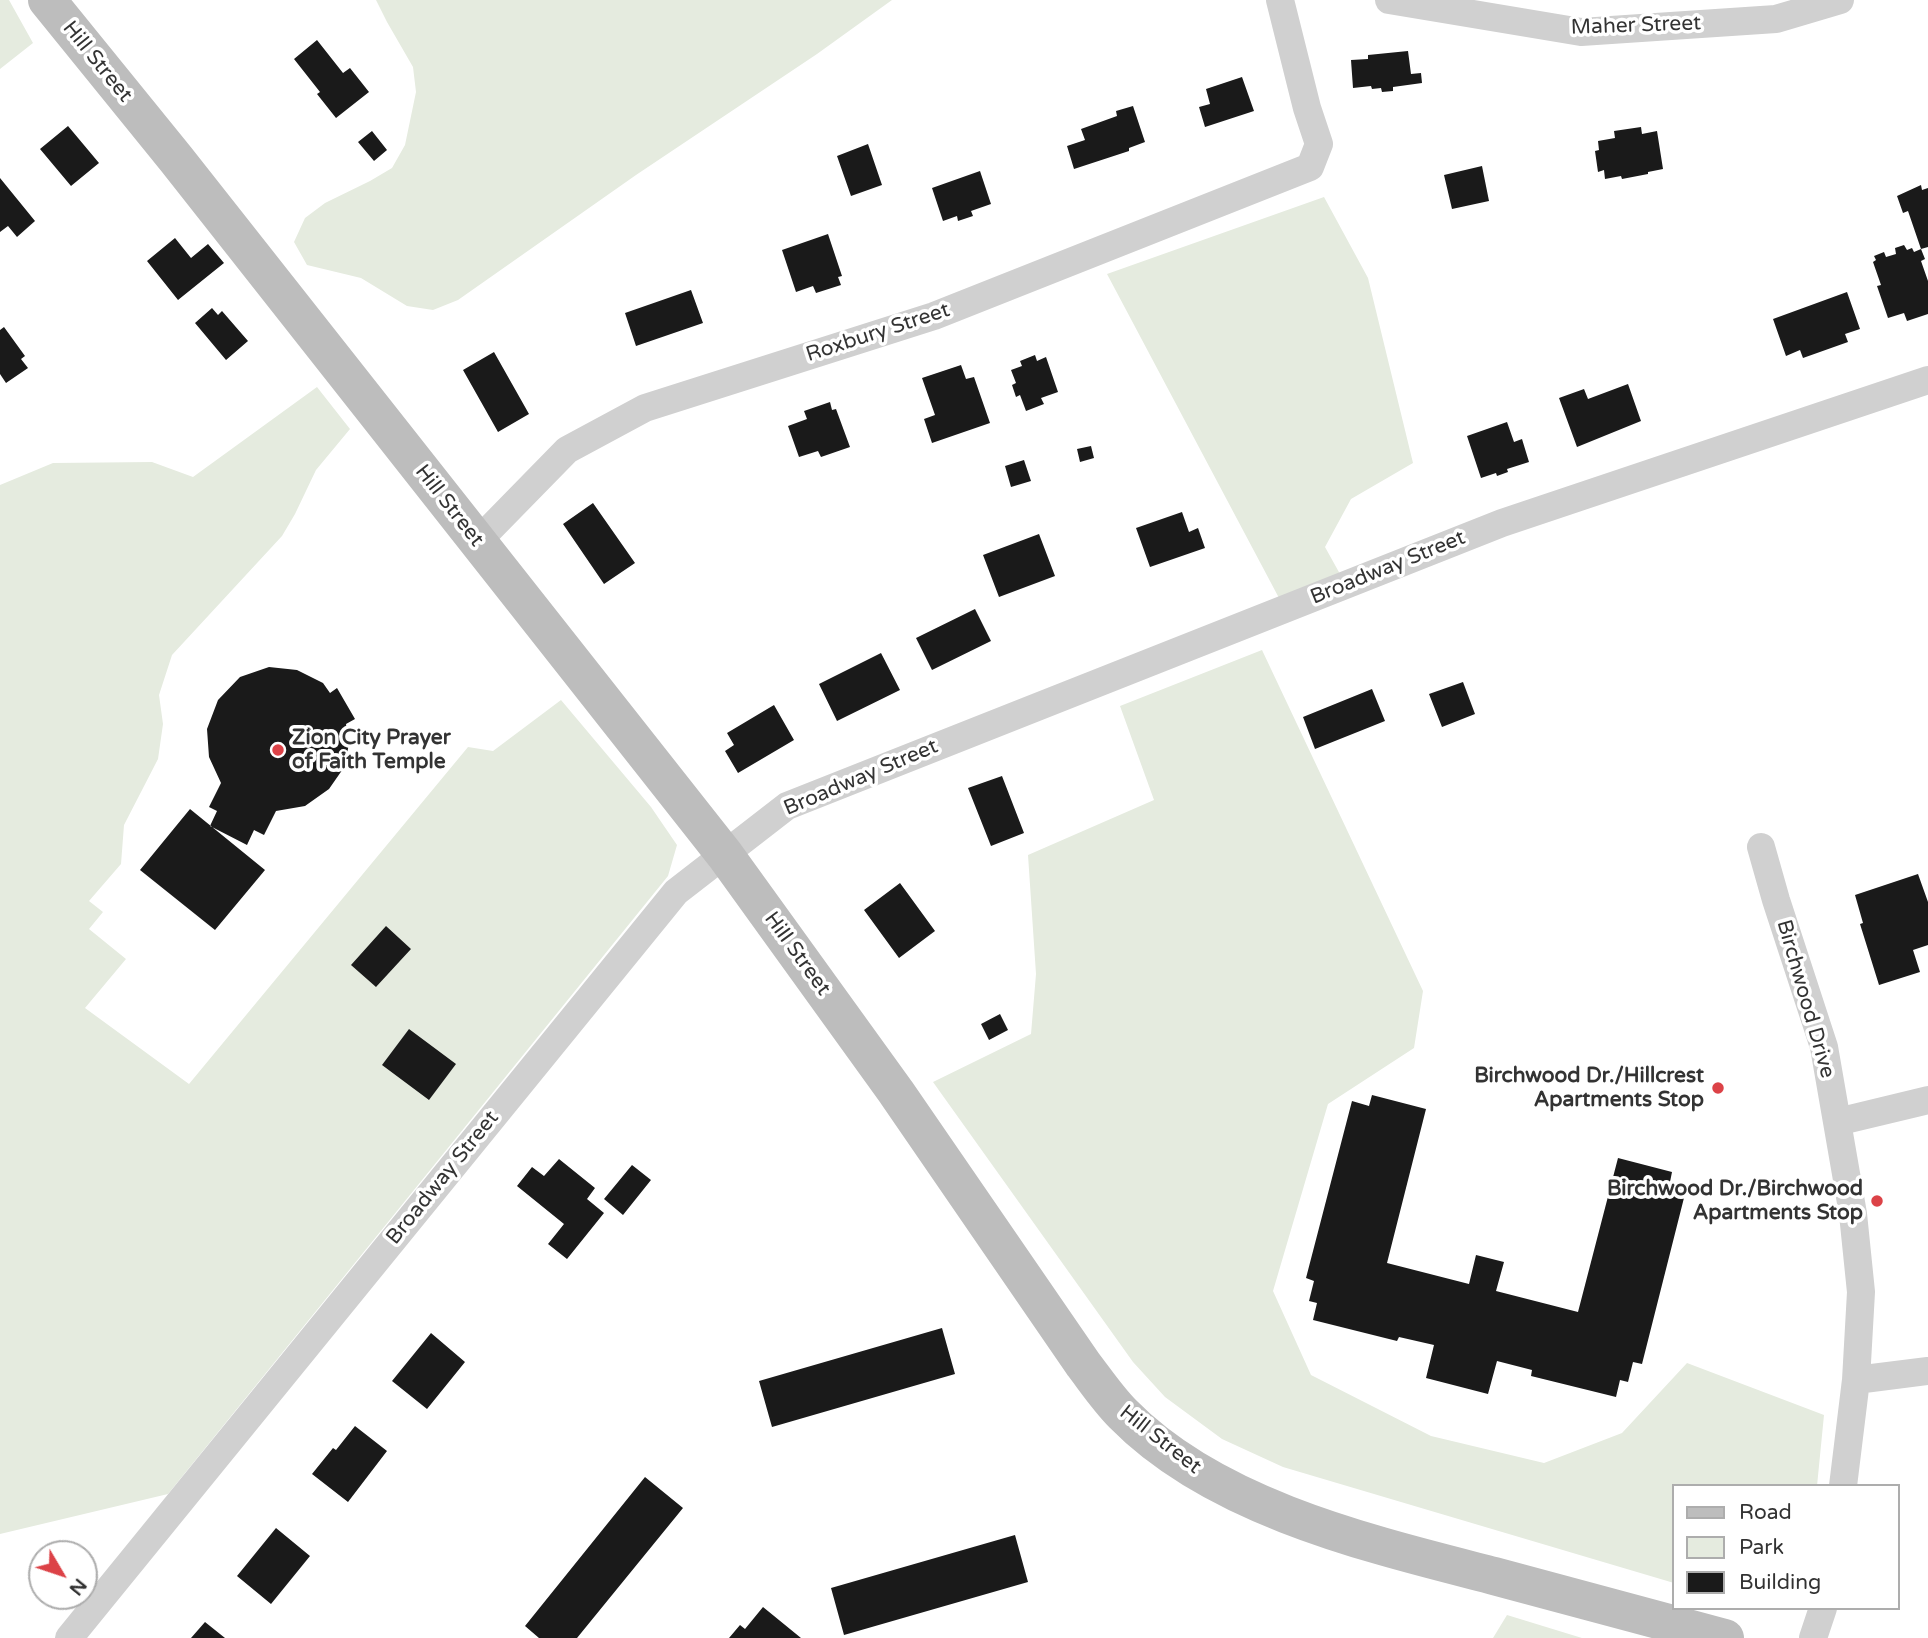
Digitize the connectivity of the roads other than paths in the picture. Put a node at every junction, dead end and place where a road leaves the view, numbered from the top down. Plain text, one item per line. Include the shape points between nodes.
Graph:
1 (47, 0) edge
2 (1280, 0) edge
3 (1389, 0) edge
4 (1840, 0) edge
5 (1928, 380) edge
6 (477, 542) junction
7 (1761, 847) dead end
8 (725, 855) junction
9 (1928, 1100) edge
10 (1837, 1122) junction
11 (1928, 1371) edge
12 (1856, 1380) junction
13 (1843, 1484) edge
14 (1822, 1610) edge
15 (69, 1638) edge
16 (1725, 1638) edge
17 (1813, 1638) edge

1 - 6 street, Hill Street
2 - 6 street, Roxbury Street via 1319,144 1310,167 934,316 645,408 567,450
3 - 4 street, Maher Street via 1581,32 1776,19
5 - 8 street, Broadway Street via 1489,528 786,806
6 - 8 street, Hill Street
7 - 10 street, Birchwood Drive via 1824,1047
8 - 15 street, Broadway Street via 676,892
8 - 16 street, Hill Street via 896,1092 1083,1364 1123,1415 1147,1436 1214,1481 1323,1528
9 - 10 street
10 - 12 street, Birchwood Drive via 1853,1214 1860,1292
11 - 12 street
12 - 13 street, Birchwood Drive
14 - 17 street

